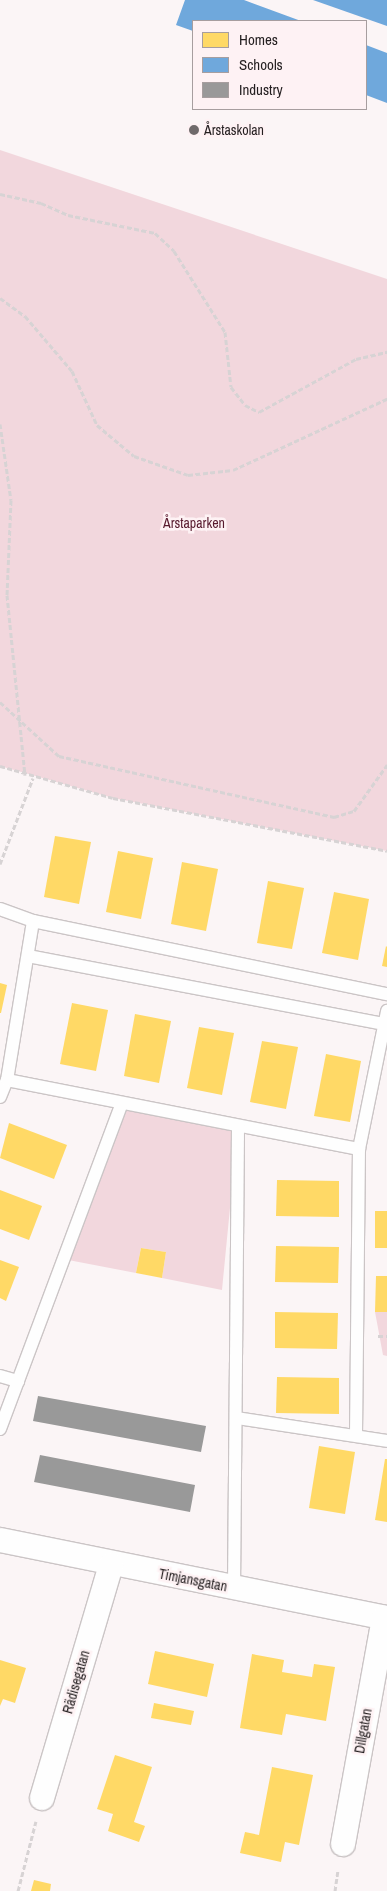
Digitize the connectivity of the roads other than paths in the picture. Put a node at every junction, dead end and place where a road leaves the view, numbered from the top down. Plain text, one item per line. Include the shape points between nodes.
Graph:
1 (0, 909) edge
2 (33, 921) junction
3 (28, 956) junction
4 (387, 994) edge
5 (386, 1017) edge
6 (7, 1080) junction
7 (0, 1098) edge
8 (122, 1103) junction
9 (238, 1126) junction
10 (359, 1150) junction
11 (0, 1376) edge
12 (18, 1381) junction
13 (237, 1418) junction
14 (0, 1429) edge
15 (356, 1434) junction
16 (387, 1441) edge
17 (0, 1540) edge
18 (111, 1564) junction
19 (234, 1588) junction
20 (385, 1618) edge
21 (42, 1798) road end
22 (343, 1844) dead end

1 - 2 lane
2 - 3 lane
2 - 4 lane
3 - 5 lane
3 - 6 lane
5 - 10 lane
6 - 7 lane
6 - 8 lane
8 - 9 lane
8 - 12 lane
9 - 10 lane
9 - 13 lane
10 - 15 lane
11 - 12 lane
12 - 14 lane
13 - 15 lane
13 - 19 lane
15 - 16 lane
17 - 18 street, Timjansgatan
18 - 19 street, Timjansgatan
18 - 21 street, Rädisegatan
19 - 20 street, Timjansgatan
20 - 22 street, Dillgatan

